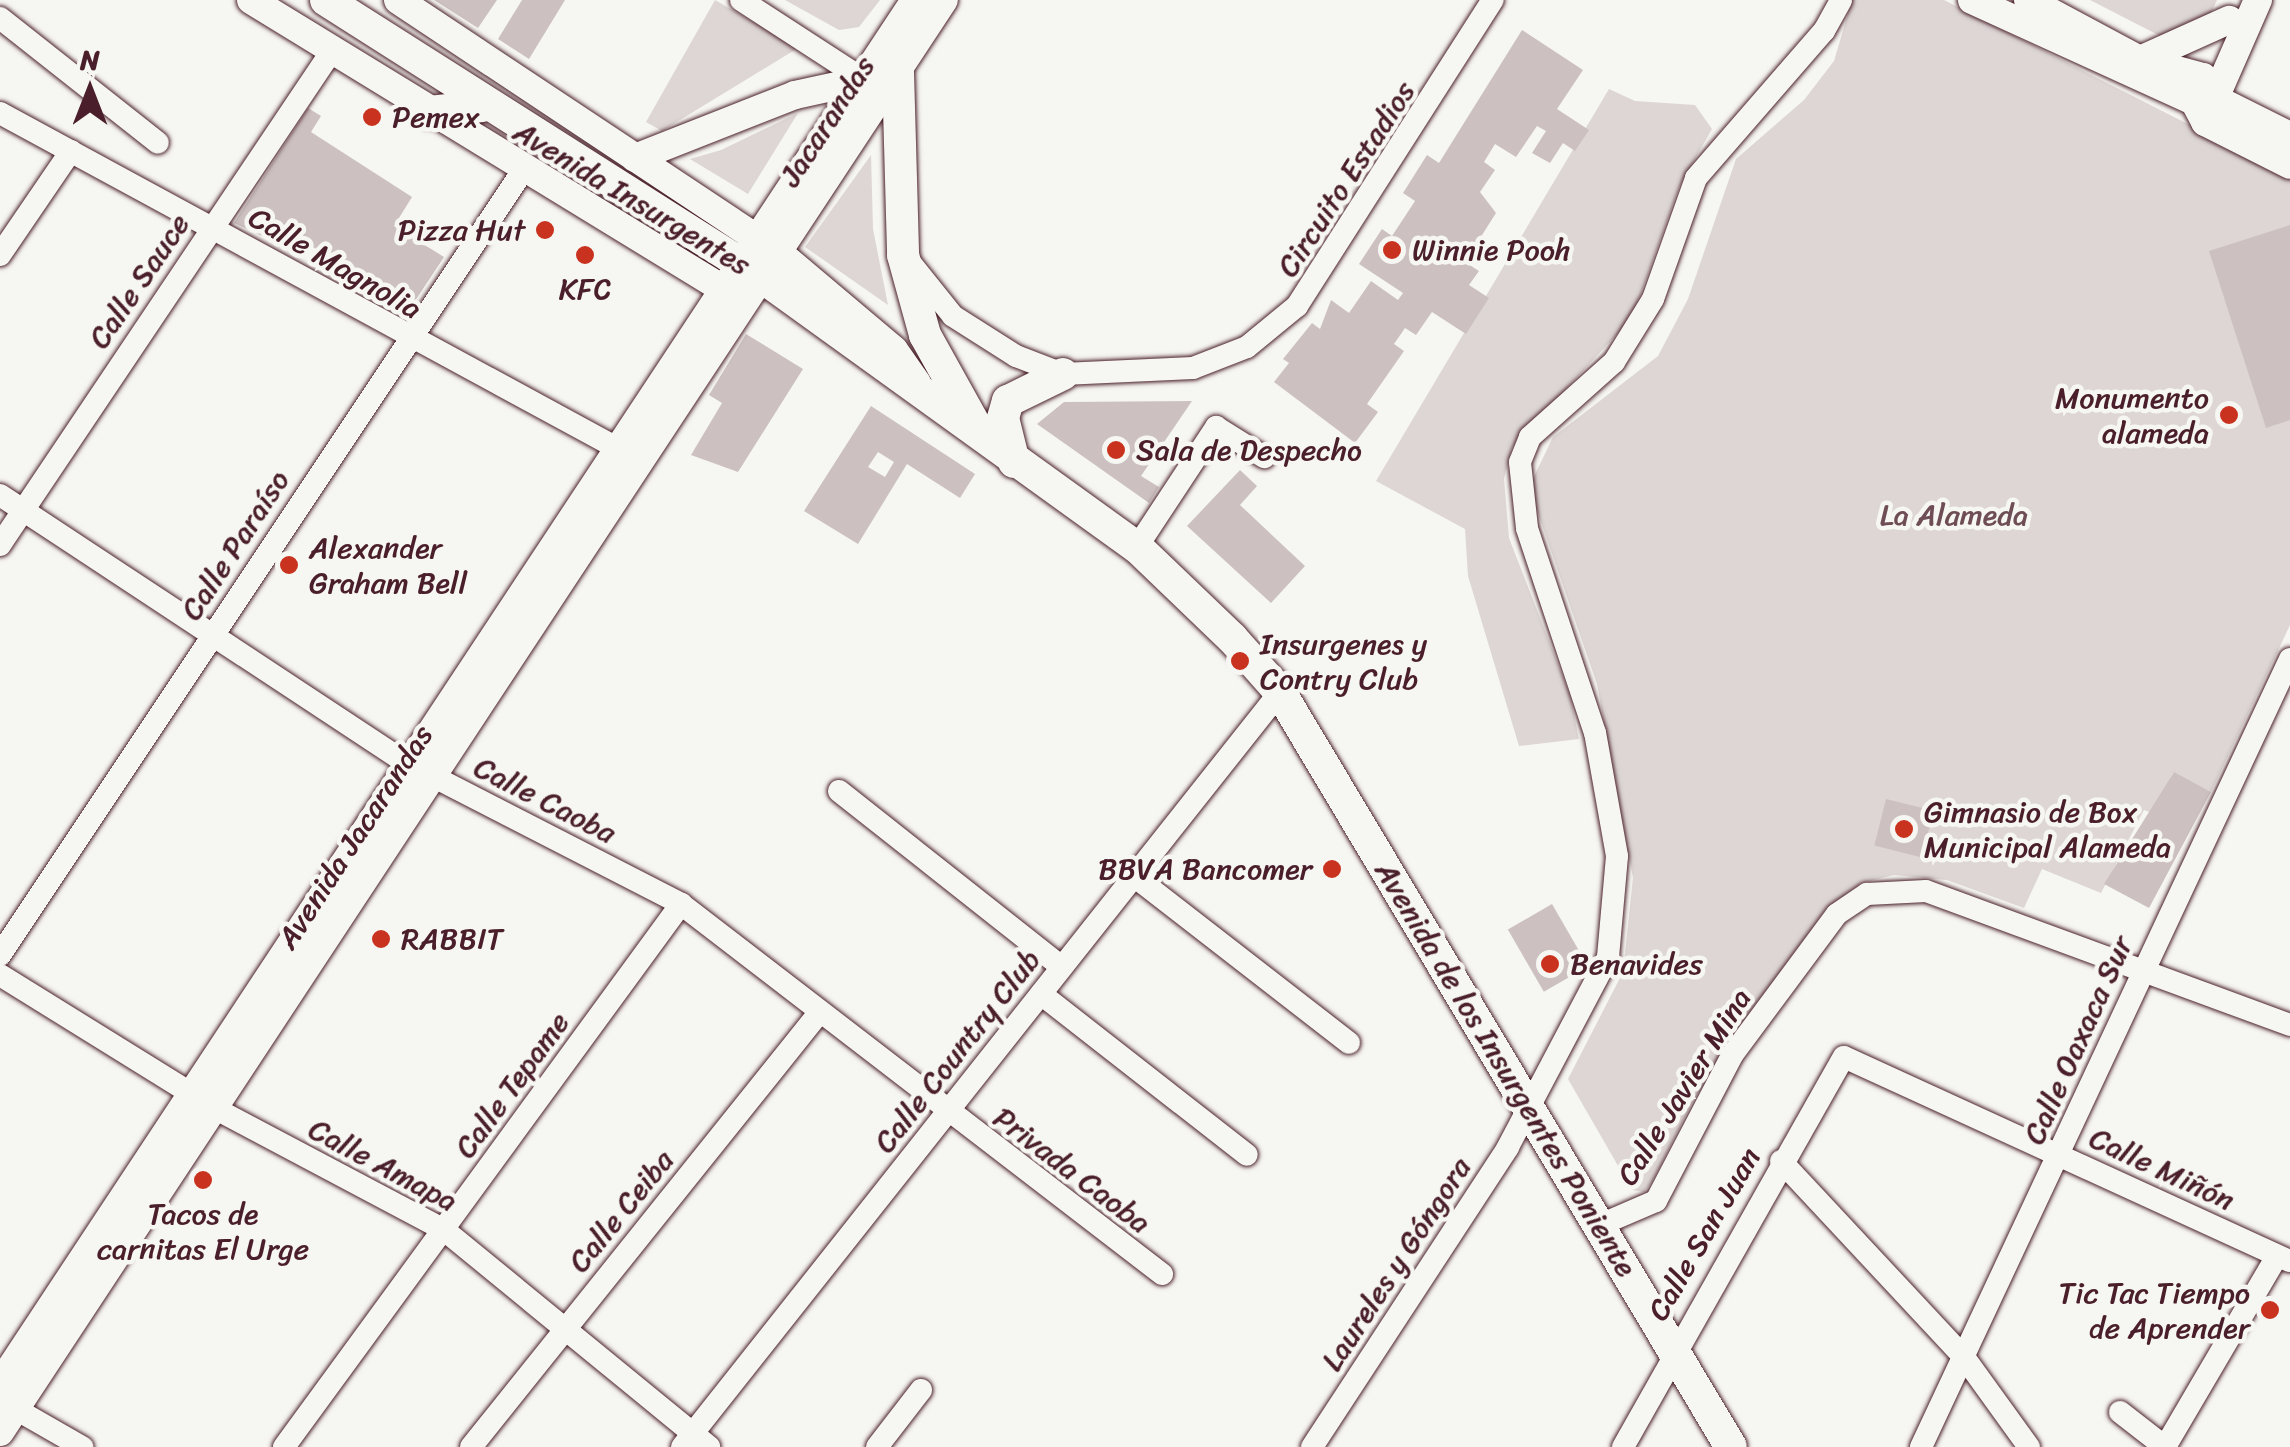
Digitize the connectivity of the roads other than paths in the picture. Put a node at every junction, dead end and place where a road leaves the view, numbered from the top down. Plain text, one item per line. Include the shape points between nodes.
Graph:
1 (250, 0) edge
2 (326, 0) edge
3 (398, 0) edge
4 (741, 0) edge
5 (916, 0) edge
6 (944, 0) edge
7 (1493, 0) edge
8 (1841, 0) edge
9 (1972, 0) edge
10 (2028, 0) edge
11 (2258, 0) edge
12 (2233, 10) edge
13 (0, 18) edge
14 (331, 52) junction
15 (2140, 60) junction
16 (898, 72) junction
17 (864, 80) junction
18 (2204, 100) junction
19 (482, 106) junction
20 (430, 112) junction
21 (0, 113) edge
22 (2290, 136) edge
23 (158, 144) dead end
24 (71, 151) junction
25 (636, 158) junction
26 (2290, 165) edge
27 (524, 169) junction
28 (211, 226) junction
29 (0, 255) edge
30 (904, 255) junction
31 (751, 270) junction
32 (404, 338) junction
33 (1063, 374) junction
34 (629, 455) junction
35 (1264, 458) dead end
36 (1014, 462) junction
37 (0, 496) edge
38 (22, 510) junction
39 (0, 544) edge
40 (1137, 547) junction
41 (211, 636) junction
42 (2290, 658) edge
43 (1280, 692) junction
44 (408, 763) junction
45 (432, 776) junction
46 (839, 790) dead end
47 (1134, 876) junction
48 (682, 904) junction
49 (0, 955) edge
50 (1062, 967) junction
51 (2141, 970) junction
52 (0, 974) edge
53 (1040, 994) junction
54 (819, 1014) junction
55 (2290, 1025) edge
56 (1350, 1043) dead end
57 (1844, 1057) joint
58 (191, 1094) junction
59 (216, 1109) junction
60 (1524, 1110) junction
61 (946, 1113) junction
62 (2060, 1154) junction
63 (1247, 1156) dead end
64 (1781, 1161) junction
65 (1600, 1225) junction
66 (443, 1229) junction
67 (2284, 1258) edge
68 (1162, 1274) dead end
69 (568, 1324) junction
70 (1674, 1347) junction
71 (1964, 1357) junction
72 (0, 1384) edge
73 (922, 1390) dead end
74 (2120, 1412) dead end
75 (5, 1414) edge
76 (694, 1443) edge
77 (82, 1447) edge
78 (284, 1447) edge
79 (470, 1447) edge
80 (877, 1447) edge
81 (1312, 1447) edge
82 (1623, 1447) edge
83 (1731, 1447) edge
84 (1920, 1447) edge
85 (2028, 1447) edge
86 (2165, 1447) edge

1 - 14 main road
2 - 19 highway, Avenida Insurgentes
3 - 25 main road
4 - 17 street
5 - 17 main road, Jacarandas
6 - 16 main road, Jacarandas
7 - 33 street, Circuito Estadios via 1297,306 1246,347 1193,368
8 - 60 street, Laureles y Góngora via 1824,31 1696,178 1653,299 1614,362 1530,438 1520,462 1527,528 1596,733 1617,856 1608,957
9 - 18 main road
10 - 15 main road
11 - 18 main road
12 - 15 main road
12 - 18 main road
13 - 23 street
14 - 20 main road
14 - 28 street, Calle Sauce
15 - 18 main road
16 - 30 highway
16 - 31 main road, Jacarandas
17 - 25 main road via 795,95
17 - 31 main road, Jacarandas
18 - 22 main road
18 - 26 main road
19 - 20 highway
19 - 31 highway, Avenida Insurgentes
20 - 27 main road
21 - 24 street, Calle Magnolia
24 - 28 street, Calle Magnolia
24 - 29 street
25 - 31 main road
27 - 31 main road
27 - 32 street, Calle Paraíso
28 - 32 street, Calle Magnolia
28 - 38 street, Calle Sauce
30 - 33 street, Circuito Estadios via 952,316 1016,356
30 - 36 highway via 942,373 978,429
31 - 34 main road, Avenida Jacarandas
31 - 36 highway, Avenida Insurgentes
32 - 34 street, Calle Magnolia
32 - 41 street, Calle Paraíso
33 - 36 highway via 1008,401 1002,418
34 - 44 main road, Avenida Jacarandas
34 - 45 main road, Avenida Jacarandas
35 - 40 street via 1216,427
36 - 40 highway, Avenida Insurgentes
37 - 38 street, Calle Caoba
38 - 39 street, Calle Sauce
38 - 41 street, Calle Caoba
40 - 43 highway, Avenida Insurgentes
41 - 44 street, Calle Caoba
41 - 49 street, Calle Paraíso
42 - 51 street, Calle Oaxaca Sur
43 - 47 street, Calle Country Club
43 - 60 highway, Avenida de los Insurgentes Poniente
44 - 45 street, Calle Caoba
44 - 58 main road, Avenida Jacarandas
45 - 48 street, Calle Caoba
45 - 59 main road, Avenida Jacarandas
46 - 50 street
47 - 50 street, Calle Country Club
47 - 56 street
48 - 54 street, Calle Caoba
48 - 66 street, Calle Tepame
50 - 53 street, Calle Country Club
51 - 55 street, Calle Javier Mina
51 - 62 street, Calle Oaxaca Sur
51 - 65 street, Calle Javier Mina via 1926,891 1867,894 1838,914 1733,1054 1656,1201
52 - 58 street, Calle Amapa
53 - 61 street, Calle Country Club
53 - 63 street
54 - 61 street, Calle Caoba
54 - 69 street, Calle Ceiba
57 - 62 street, Calle Miñón
57 - 64 street, Calle San Juan
58 - 59 street, Calle Amapa
58 - 72 main road, Avenida Jacarandas
59 - 66 street, Calle Amapa
59 - 75 main road, Avenida Jacarandas
60 - 65 highway, Avenida de los Insurgentes Poniente
60 - 81 street, Laureles y Góngora via 1508,1147
61 - 68 street, Privada Caoba
61 - 76 street, Calle Country Club
62 - 67 street, Calle Miñón
62 - 71 street, Calle Oaxaca Sur
64 - 70 street, Calle San Juan
64 - 71 street
65 - 70 highway, Avenida de los Insurgentes Poniente
66 - 69 street, Calle Amapa
66 - 78 street, Calle Tepame
67 - 86 street
69 - 76 street, Calle Amapa
69 - 79 street, Calle Ceiba
70 - 82 street, Calle San Juan
70 - 83 highway, Avenida de los Insurgentes Poniente
71 - 84 street, Calle Oaxaca Sur
71 - 85 street
73 - 80 street
74 - 86 street
75 - 77 street

